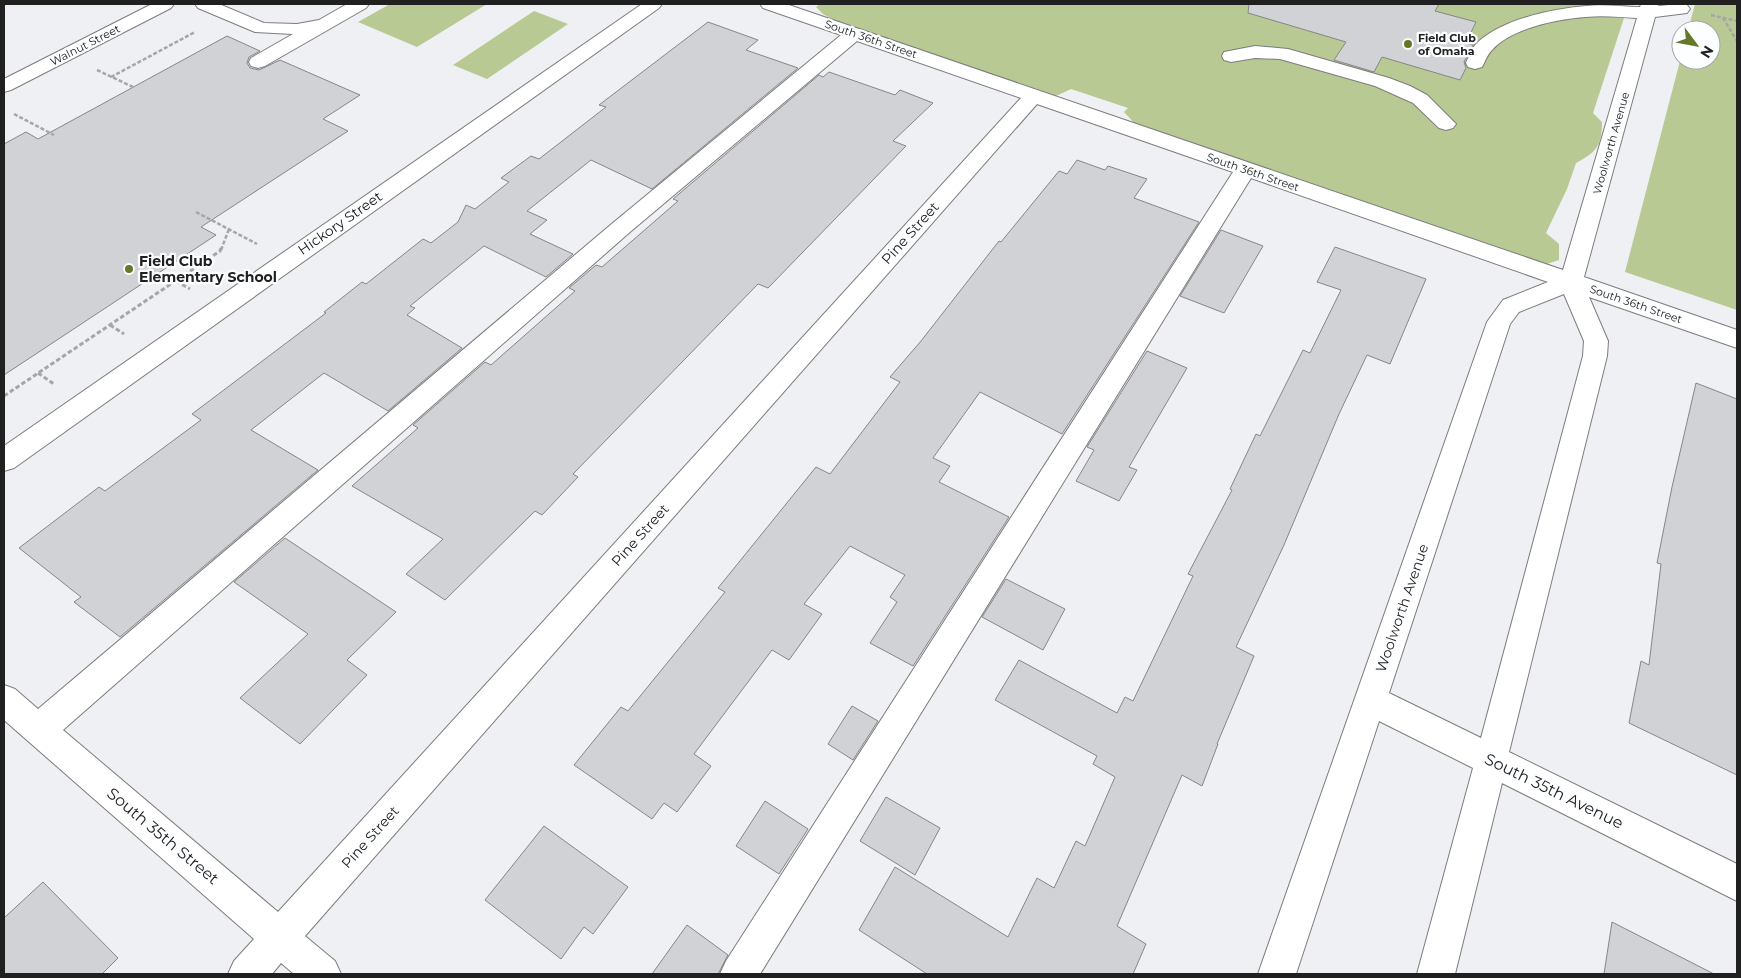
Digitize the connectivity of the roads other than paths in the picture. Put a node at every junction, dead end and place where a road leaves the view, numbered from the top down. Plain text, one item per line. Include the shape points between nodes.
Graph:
1 (165, 4) edge
2 (204, 4) edge
3 (360, 4) edge
4 (653, 4) edge
5 (769, 4) edge
6 (1528, 4) edge
7 (1673, 4) edge
8 (1649, 8) edge
9 (1570, 13) junction
10 (320, 25) junction
11 (855, 33) junction
12 (1231, 56) dead end
13 (258, 62) dead end
14 (1475, 63) dead end
15 (4, 86) edge
16 (1034, 95) junction
17 (1446, 124) dead end
18 (1246, 169) junction
19 (1571, 282) junction
20 (1737, 339) edge
21 (4, 460) edge
22 (4, 700) edge
23 (1371, 700) junction
24 (38, 730) junction
25 (1491, 760) junction
26 (1737, 882) edge
27 (281, 937) junction
28 (247, 974) edge
29 (322, 974) edge
30 (739, 974) edge
31 (1277, 974) edge
32 (1436, 974) edge

1 - 15 street, Walnut Street
2 - 10 street via 261,28
3 - 10 street
4 - 21 street, Hickory Street
5 - 11 street, South 36th Street
6 - 9 street
7 - 8 street via 1681,9
8 - 9 street
8 - 19 street, Woolworth Avenue
9 - 14 street via 1538,20 1503,34 1483,48
10 - 13 street
11 - 16 street, South 36th Street
11 - 24 street via 615,233
12 - 17 street via 1255,52 1281,53 1382,82 1420,99
16 - 18 street, South 36th Street
16 - 27 street, Pine Street
18 - 19 street, South 36th Street
18 - 30 street
19 - 20 street, South 36th Street
19 - 23 street, Woolworth Avenue via 1511,306 1499,322
19 - 25 street via 1596,346
22 - 24 street, South 35th Street
23 - 25 street, South 35th Avenue
23 - 31 street, Woolworth Avenue
24 - 27 street, South 35th Street
25 - 26 street, South 35th Avenue
25 - 32 street
27 - 28 street, Pine Street
27 - 29 street, South 35th Street

